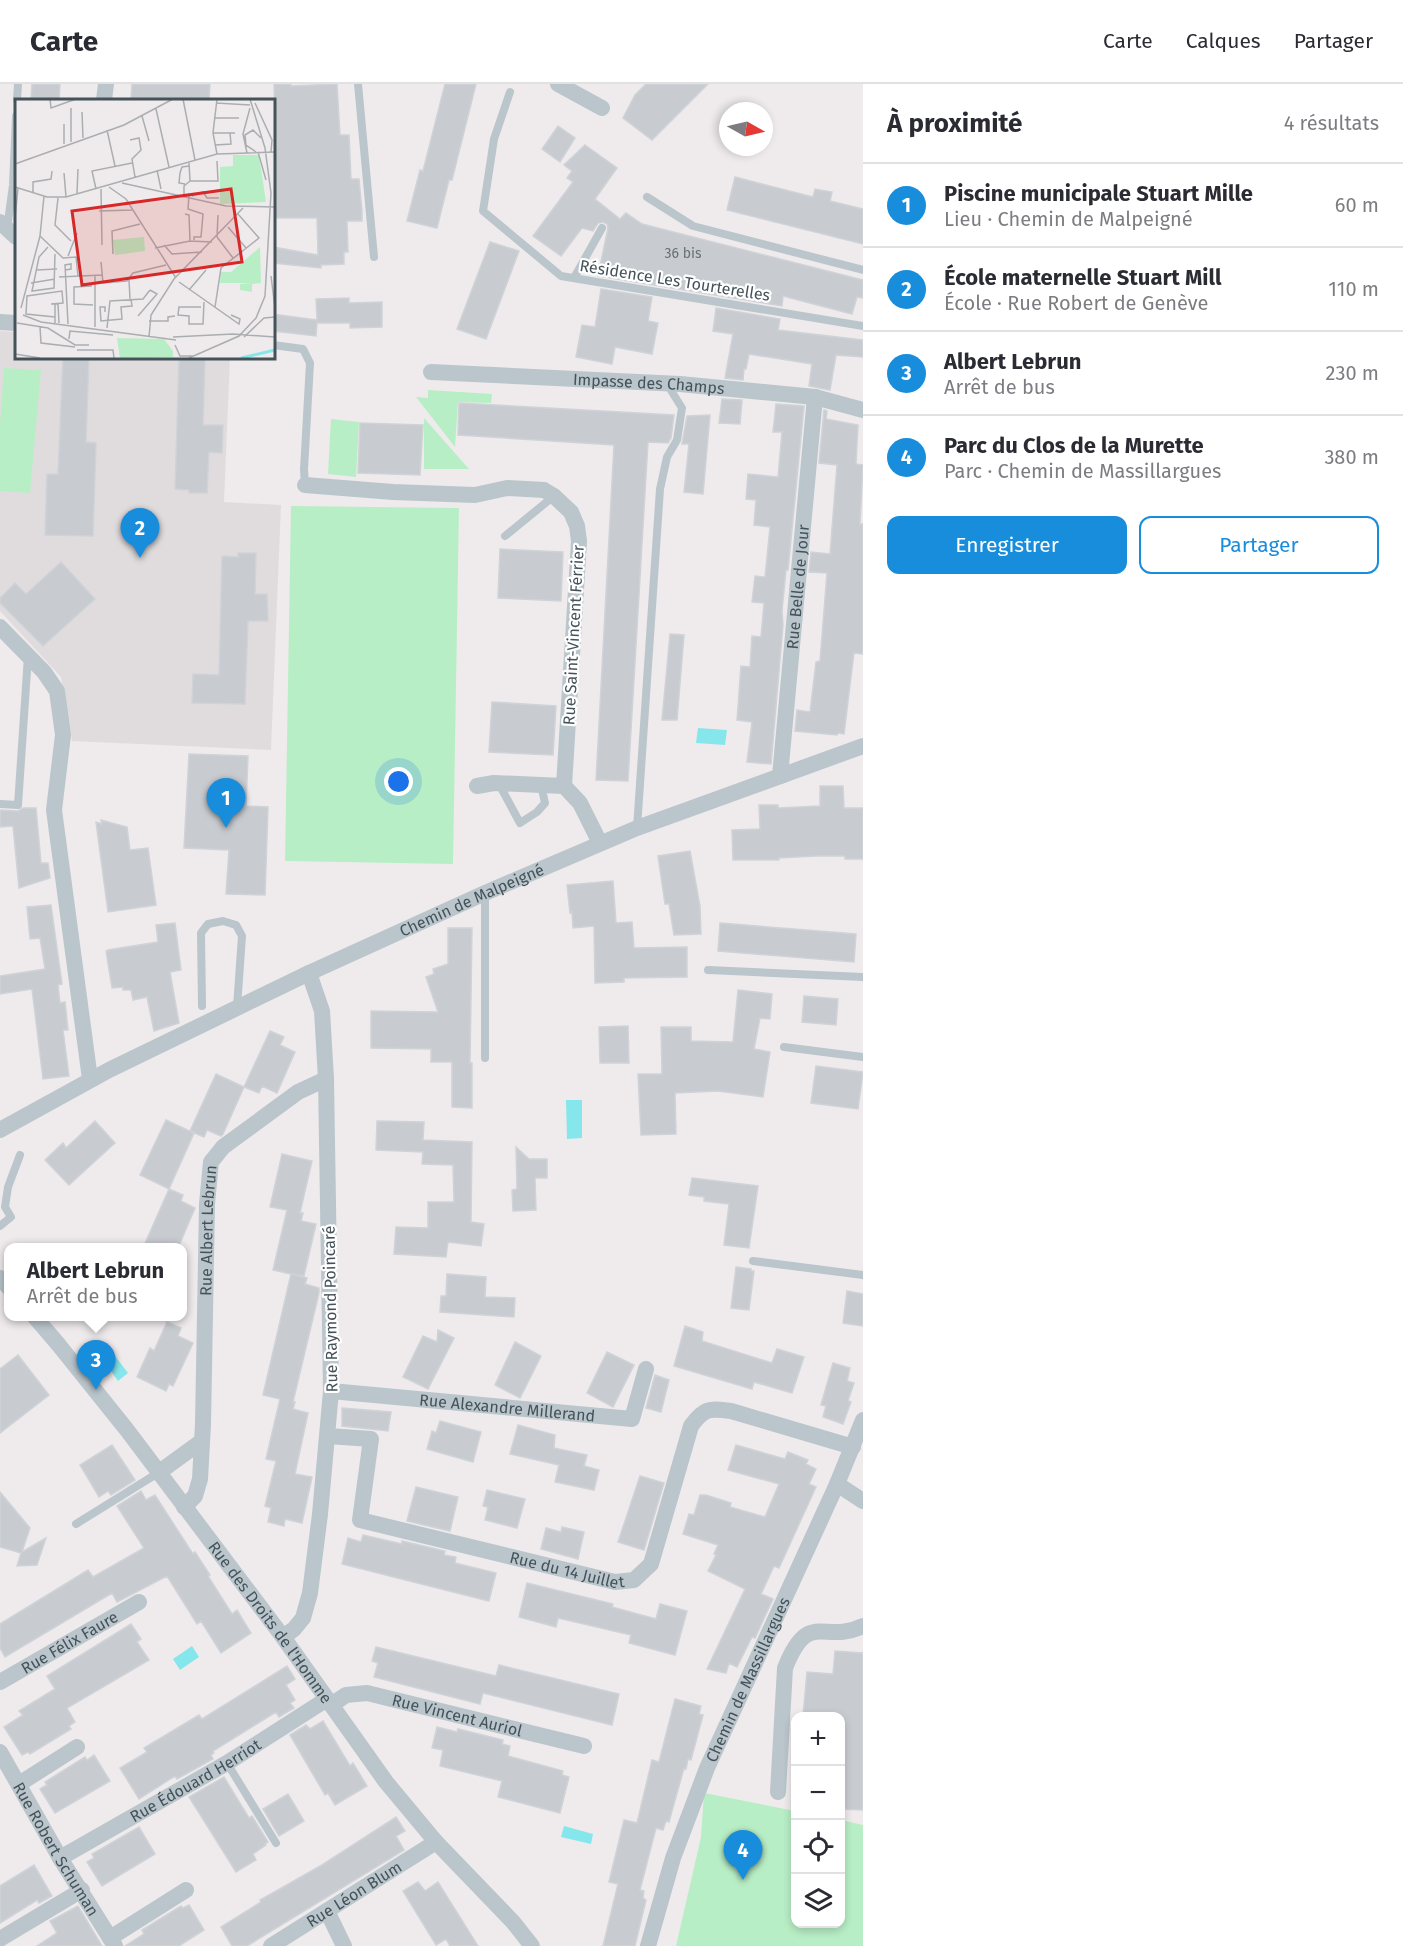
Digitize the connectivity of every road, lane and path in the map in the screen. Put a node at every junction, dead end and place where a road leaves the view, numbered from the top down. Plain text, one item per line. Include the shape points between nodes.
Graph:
1 (18, 84) edge
2 (106, 84) edge
3 (358, 84) edge
4 (558, 84) edge
5 (510, 92) dead end
6 (17, 99) edge
7 (104, 99) edge
8 (602, 108) dead end
9 (15, 139) edge
10 (647, 197) dead end
11 (602, 228) dead end
12 (8, 230) edge
13 (374, 257) dead end
14 (863, 270) edge
15 (574, 278) junction
16 (0, 322) edge
17 (15, 323) edge
18 (863, 326) edge
19 (274, 345) edge
20 (431, 372) dead end
21 (666, 384) junction
22 (815, 397) junction
23 (863, 410) edge
24 (305, 485) joint
25 (554, 496) junction
26 (505, 536) dead end
27 (0, 627) edge
28 (28, 656) junction
29 (863, 746) edge
30 (780, 776) junction
31 (498, 783) junction
32 (541, 785) junction
33 (477, 786) dead end
34 (564, 786) junction
35 (0, 804) edge
36 (637, 828) junction
37 (600, 843) junction
38 (485, 893) junction
39 (708, 970) dead end
40 (309, 973) junction
41 (863, 977) edge
42 (202, 1006) dead end
43 (237, 1007) junction
44 (783, 1047) dead end
45 (863, 1057) edge
46 (485, 1058) dead end
47 (90, 1079) junction
48 (326, 1079) junction
49 (0, 1130) edge
50 (20, 1155) dead end
51 (0, 1226) edge
52 (753, 1261) dead end
53 (863, 1275) edge
54 (37, 1321) edge
55 (646, 1369) dead end
56 (332, 1391) junction
57 (863, 1420) edge
58 (328, 1436) junction
59 (202, 1441) junction
60 (853, 1447) junction
61 (158, 1473) junction
62 (837, 1484) junction
63 (863, 1501) edge
64 (184, 1507) junction
65 (76, 1524) dead end
66 (139, 1602) dead end
67 (863, 1626) edge
68 (283, 1636) junction
69 (0, 1682) edge
70 (329, 1702) junction
71 (584, 1746) dead end
72 (77, 1747) dead end
73 (0, 1752) edge
74 (227, 1763) junction
75 (19, 1784) junction
76 (778, 1792) dead end
77 (436, 1842) junction
78 (276, 1843) dead end
79 (60, 1858) junction
80 (82, 1890) junction
81 (186, 1890) dead end
82 (327, 1911) junction
83 (513, 1922) junction
84 (0, 1939) edge
85 (113, 1942) edge
86 (271, 1946) edge
87 (344, 1946) edge
88 (532, 1946) edge
89 (544, 1946) edge
90 (648, 1946) edge

1 - 6 lane
2 - 7 street
3 - 13 lane
4 - 8 street
5 - 15 lane, Résidence Les Tourterelles via 494,139 483,211 561,276
9 - 12 lane
10 - 14 lane via 693,226
11 - 15 lane
15 - 18 lane, Résidence Les Tourterelles
16 - 17 street
19 - 24 lane via 303,349 310,363
20 - 21 street, Impasse des Champs
21 - 22 street, Impasse des Champs
21 - 36 lane via 682,408 677,440 667,457 660,489
22 - 23 street, Impasse des Champs
22 - 30 street, Rue Belle de Jour
24 - 25 street via 475,495 507,488 544,490
25 - 26 lane
25 - 34 street, Rue Saint-Vincent Férrier via 571,512 578,526 579,541
27 - 28 street
28 - 35 lane via 18,805
28 - 47 street via 57,691 63,735 54,810
29 - 30 street, Chemin de Malpeigné
30 - 36 street, Chemin de Malpeigné
31 - 32 street
31 - 32 lane via 520,823 545,803
31 - 33 street
32 - 34 street
34 - 37 street via 580,802
36 - 37 street, Chemin de Malpeigné
37 - 38 street, Chemin de Malpeigné
38 - 40 street, Chemin de Malpeigné
38 - 46 lane
39 - 41 lane
40 - 43 street, Chemin de Malpeigné
40 - 48 street, Rue Raymond Poincaré via 322,1011
42 - 43 lane via 201,933 208,924 223,921 236,926 242,936
43 - 47 street, Chemin de Malpeigné
44 - 45 lane
47 - 49 street, Chemin de Malpeigné
48 - 56 street, Rue Raymond Poincaré
48 - 59 street, Rue Albert Lebrun via 298,1092 224,1147 211,1162
50 - 51 lane via 8,1187 6,1207 11,1217
52 - 53 lane
54 - 61 street, Rue des Droits de l'Homme via 96,1390
55 - 56 street, Rue Alexandre Millerand via 632,1419
56 - 58 street, Rue Raymond Poincaré
57 - 60 street, Chemin de Massillargues
58 - 60 street, Rue du 14 Juillet via 371,1440 360,1520 615,1582 634,1580 651,1564 692,1426 701,1413 731,1411
58 - 68 street, Rue Raymond Poincaré via 310,1593 303,1618
59 - 61 street
59 - 64 street, Rue Albert Lebrun via 200,1479 195,1496
60 - 62 street, Chemin de Massillargues
61 - 64 street, Rue des Droits de l'Homme
61 - 65 lane
62 - 63 street
62 - 90 street, Chemin de Massillargues via 707,1768 673,1858
64 - 68 street, Rue des Droits de l'Homme
66 - 69 street, Rue Félix Faure
67 - 76 street via 814,1631 801,1636 792,1650 785,1668
68 - 70 street, Rue des Droits de l'Homme
70 - 71 street, Rue Vincent Auriol via 367,1693
70 - 74 street, Rue Édouard Herriot
70 - 77 street, Rue des Droits de l'Homme via 386,1782
72 - 75 street
73 - 75 street, Rue Robert Schuman
74 - 78 lane
74 - 79 street, Rue Édouard Herriot
75 - 79 street, Rue Robert Schuman
77 - 82 street, Rue Léon Blum
77 - 83 street, Rue des Droits de l'Homme
79 - 80 street, Rue Robert Schuman
80 - 84 street
80 - 85 street, Rue Robert Schuman
81 - 85 street
82 - 86 street, Rue Léon Blum
82 - 87 street
83 - 88 street, Rue des Droits de l'Homme
83 - 89 street, Rue des Droits de l'Homme

